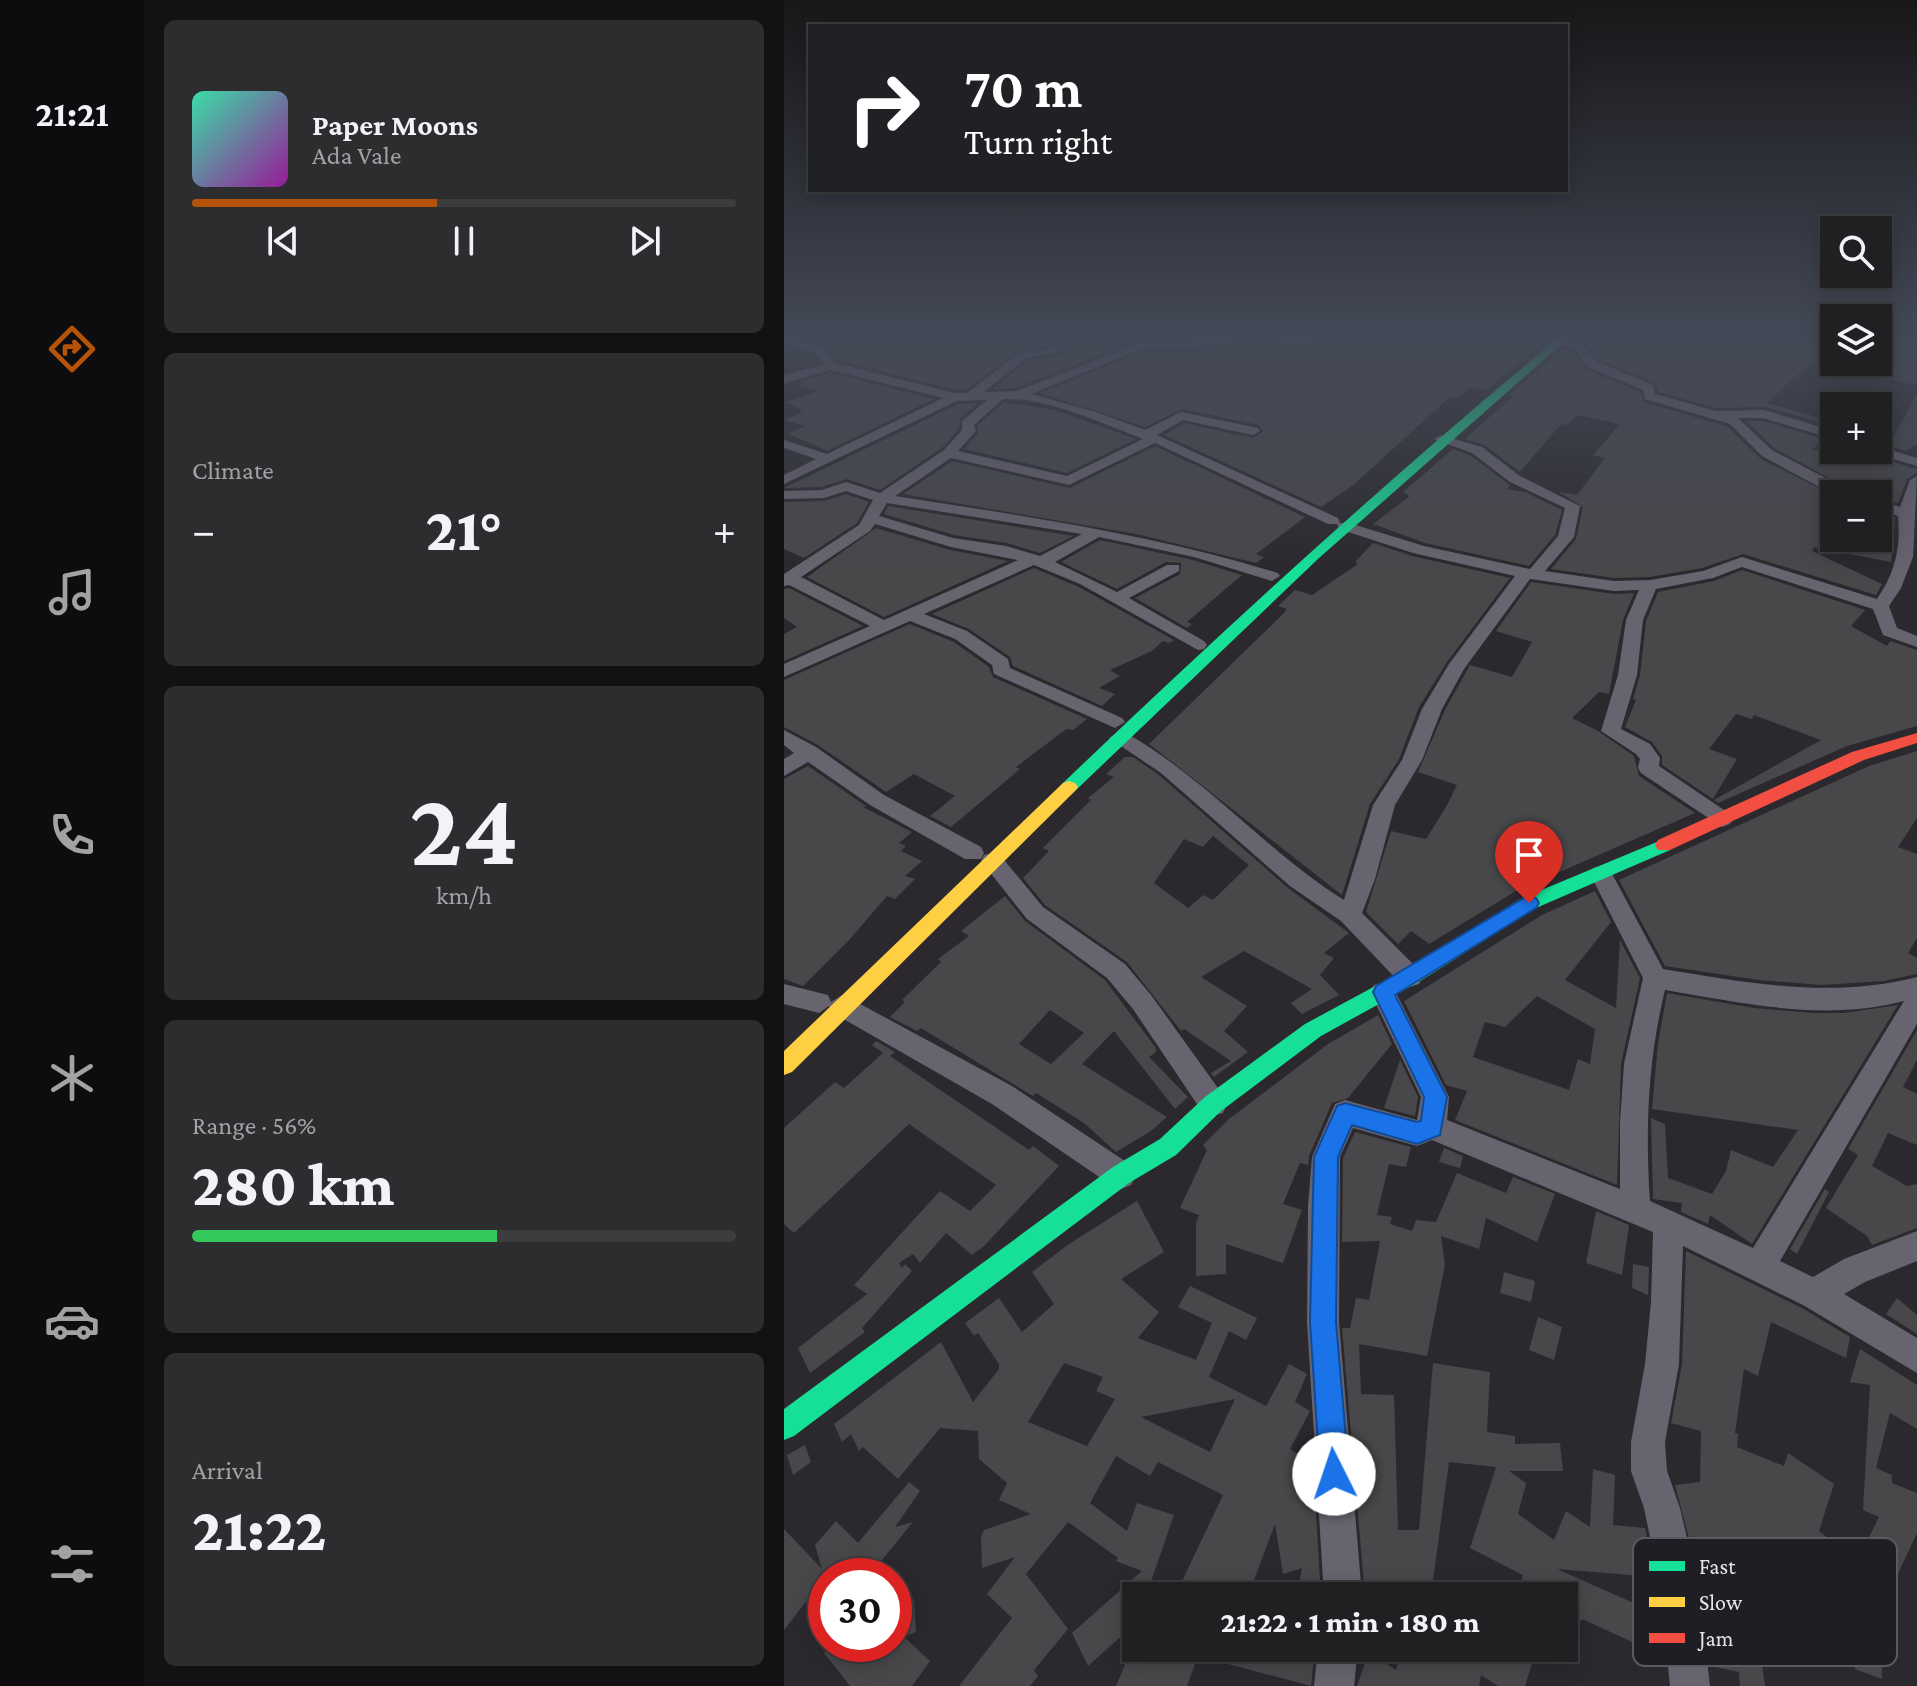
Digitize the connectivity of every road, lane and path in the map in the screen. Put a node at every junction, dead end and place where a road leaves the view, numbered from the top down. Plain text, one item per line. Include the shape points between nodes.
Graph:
1 (929, 413) edge
2 (980, 413) edge
3 (1084, 413) edge
4 (1464, 413) edge
5 (1469, 413) edge
6 (1711, 413) edge
7 (1716, 414) junction
8 (1253, 431) dead end
9 (1820, 431) edge
10 (1151, 436) junction
11 (1441, 439) junction
12 (784, 444) edge
13 (949, 453) junction
14 (1892, 454) edge
15 (830, 459) junction
16 (1917, 462) edge
17 (784, 480) edge
18 (1917, 480) edge
19 (1820, 482) edge
20 (784, 495) edge
21 (882, 498) junction
22 (1892, 509) edge
23 (1911, 516) edge
24 (870, 518) junction
25 (1338, 523) junction
26 (1097, 532) junction
27 (1038, 561) junction
28 (1173, 568) dead end
29 (1529, 574) junction
30 (1272, 576) junction
31 (787, 579) edge
32 (1650, 585) junction
33 (1117, 598) junction
34 (1881, 606) junction
35 (908, 614) junction
36 (883, 626) junction
37 (1917, 642) edge
38 (1198, 645) junction
39 (784, 671) edge
40 (1117, 730) junction
41 (784, 736) edge
42 (1917, 738) edge
43 (809, 752) junction
44 (784, 769) edge
45 (1722, 819) junction
46 (981, 851) junction
47 (1601, 874) junction
48 (1349, 915) junction
49 (1410, 977) junction
50 (1655, 978) junction
51 (1917, 987) edge
52 (1383, 992) junction
53 (784, 994) edge
54 (1917, 1001) edge
55 (823, 1005) junction
56 (784, 1065) edge
57 (1213, 1104) junction
58 (1432, 1127) junction
59 (1121, 1175) junction
60 (1636, 1210) junction
61 (1668, 1223) junction
62 (1917, 1246) edge
63 (1759, 1267) junction
64 (1814, 1294) junction
65 (1917, 1357) edge
66 (784, 1426) edge
67 (1669, 1538) edge
68 (1342, 1582) edge
69 (1337, 1662) edge
70 (1688, 1666) edge
71 (1334, 1686) edge
72 (1690, 1686) edge

1 - 15 street
2 - 13 street
3 - 10 street
4 - 25 street
5 - 11 street
6 - 7 street
7 - 9 street via 1764,414
7 - 19 street via 1735,421 1767,453
8 - 10 street via 1181,416
10 - 13 street via 1069,481
10 - 25 street
11 - 25 street
11 - 29 street via 1477,450 1515,479 1573,506 1566,537
12 - 15 street
13 - 21 street
14 - 16 street
15 - 17 street
18 - 23 street
20 - 21 street via 824,494 846,486
21 - 24 street
21 - 26 street
22 - 23 street
23 - 34 street via 1905,557
24 - 27 street
24 - 31 street via 865,528
25 - 29 street via 1419,550
25 - 30 street
25 - 40 street
26 - 27 street
26 - 30 street via 1197,553
27 - 33 street
27 - 35 street
28 - 33 street
29 - 32 street via 1614,586
29 - 48 street via 1455,668 1432,709 1412,760 1384,805
30 - 38 street
31 - 36 street
32 - 34 street via 1707,575 1742,562
32 - 45 street via 1632,623 1630,658 1611,731 1643,749 1650,758 1648,768
33 - 38 street
34 - 37 street via 1889,631
35 - 36 street
35 - 40 street via 961,635 1002,663 1000,670
36 - 39 street
38 - 40 street
40 - 46 street
40 - 46 street
40 - 48 street via 1189,783 1298,880
41 - 43 street
42 - 45 street via 1858,756
43 - 44 street
43 - 46 street via 877,800
45 - 47 street
46 - 55 street
46 - 57 street via 1035,913 1116,971
47 - 49 street via 1529,903
47 - 50 street
48 - 49 street
49 - 52 street
50 - 51 street via 1831,1003
50 - 60 street via 1637,1046 1632,1158
52 - 57 street via 1313,1030
52 - 58 street via 1435,1097
53 - 55 street
54 - 63 street
55 - 56 street
55 - 59 street via 1002,1095
57 - 59 street via 1168,1147
58 - 60 street
58 - 68 street via 1417,1133 1345,1113 1326,1157 1323,1322
59 - 66 street
60 - 61 street
61 - 63 street
61 - 67 street via 1662,1364 1648,1442 1649,1471
62 - 64 street via 1855,1270
63 - 64 street
64 - 65 street
69 - 71 street
70 - 72 street

